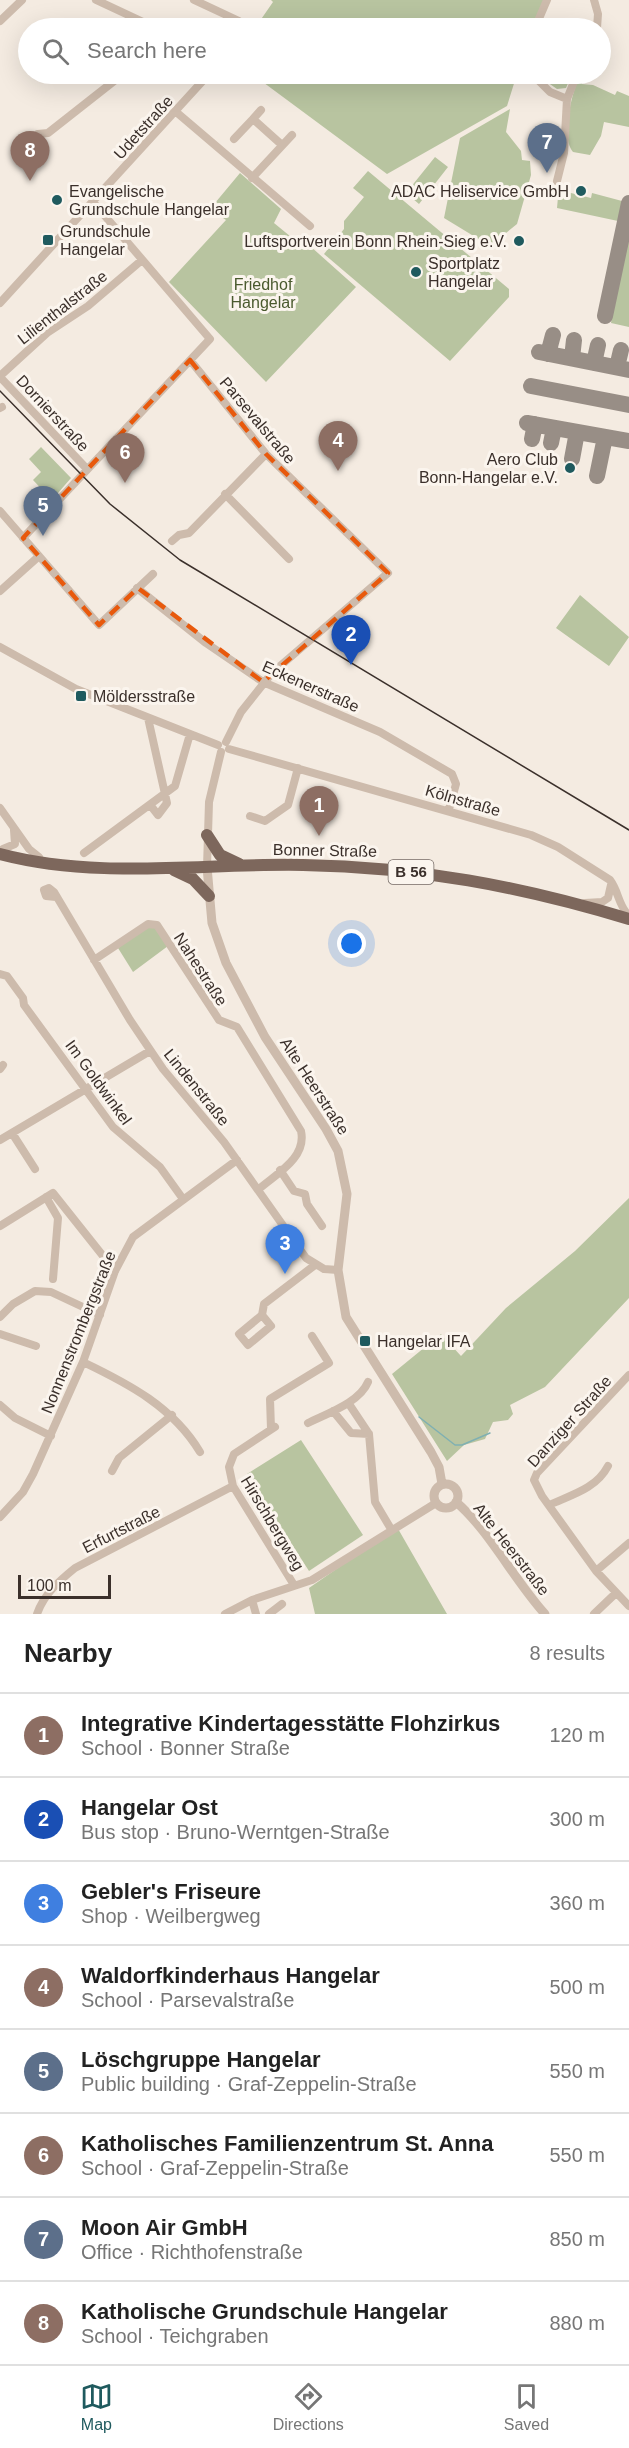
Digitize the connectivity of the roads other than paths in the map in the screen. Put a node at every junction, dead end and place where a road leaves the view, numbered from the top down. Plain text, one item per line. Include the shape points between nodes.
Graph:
1 (22, 0) edge
2 (96, 0) edge
3 (194, 0) edge
4 (547, 0) edge
5 (594, 0) edge
6 (135, 18) edge
7 (233, 18) edge
8 (539, 18) edge
9 (598, 18) edge
10 (0, 21) edge
11 (110, 84) edge
12 (200, 84) edge
13 (542, 84) edge
14 (574, 84) edge
15 (567, 99) junction
16 (261, 110) dead end
17 (175, 111) junction
18 (252, 119) junction
19 (38, 134) dead end
20 (292, 135) dead end
21 (234, 139) dead end
22 (282, 145) junction
23 (252, 178) junction
24 (558, 182) dead end
25 (93, 202) junction
26 (310, 226) dead end
27 (142, 260) junction
28 (0, 303) edge
29 (190, 360) junction
30 (0, 376) edge
31 (266, 454) junction
32 (87, 469) junction
33 (225, 494) junction
34 (0, 511) edge
35 (22, 538) junction
36 (172, 542) dead end
37 (38, 557) junction
38 (289, 559) dead end
39 (153, 574) dead end
40 (137, 588) junction
41 (0, 591) edge
42 (0, 647) edge
43 (263, 682) junction
44 (148, 718) junction
45 (190, 734) junction
46 (224, 747) junction
47 (298, 768) junction
48 (166, 794) junction
49 (0, 808) edge
50 (449, 809) junction
51 (250, 816) dead end
52 (14, 828) junction
53 (207, 835) junction
54 (1, 850) edge
55 (84, 853) dead end
56 (39, 856) junction
57 (243, 866) junction
58 (207, 867) junction
59 (170, 868) junction
60 (123, 869) junction
61 (610, 880) junction
62 (209, 896) junction
63 (56, 897) dead end
64 (577, 904) junction
65 (629, 918) edge
66 (94, 960) junction
67 (0, 975) edge
68 (150, 1051) junction
69 (86, 1089) junction
70 (12, 1133) junction
71 (0, 1139) edge
72 (237, 1160) junction
73 (35, 1169) dead end
74 (280, 1170) junction
75 (259, 1189) junction
76 (46, 1197) junction
77 (183, 1199) junction
78 (0, 1226) edge
79 (322, 1226) dead end
80 (315, 1265) junction
81 (338, 1270) junction
82 (115, 1271) junction
83 (53, 1279) dead end
84 (100, 1315) junction
85 (262, 1315) dead end
86 (0, 1317) edge
87 (0, 1334) edge
88 (312, 1336) dead end
89 (36, 1346) dead end
90 (83, 1362) junction
91 (629, 1375) edge
92 (368, 1382) dead end
93 (349, 1404) junction
94 (0, 1405) edge
95 (333, 1411) junction
96 (172, 1416) junction
97 (308, 1423) dead end
98 (369, 1434) junction
99 (51, 1436) junction
100 (200, 1452) dead end
101 (608, 1466) dead end
102 (112, 1471) dead end
103 (442, 1484) junction
104 (233, 1486) junction
105 (456, 1502) junction
106 (436, 1503) junction
107 (549, 1505) junction
108 (1, 1515) edge
109 (391, 1529) junction
110 (629, 1543) edge
111 (596, 1571) junction
112 (294, 1585) junction
113 (616, 1593) junction
114 (252, 1600) junction
115 (282, 1604) dead end
116 (629, 1606) edge
117 (37, 1614) edge
118 (225, 1614) edge
119 (256, 1614) edge
120 (269, 1614) edge
121 (545, 1614) edge
122 (594, 1614) edge

1 - 10 street
2 - 6 street
3 - 7 street
4 - 8 street
5 - 9 street
11 - 19 street via 48,133
12 - 17 street, Udetstraße
13 - 15 street
14 - 15 street
15 - 24 street
16 - 18 street
17 - 23 street
17 - 25 street, Udetstraße
18 - 21 street
18 - 22 street
20 - 22 street
22 - 23 street
23 - 26 street
25 - 27 street
25 - 28 street, Udetstraße
27 - 29 street via 210,339
27 - 30 street, Lilienthalstraße via 88,306 41,338
29 - 31 street, Parsevalstraße
29 - 32 street
30 - 32 street, Dornierstraße
31 - 33 street
31 - 43 street, Parsevalstraße via 387,570 386,577
32 - 35 street
33 - 36 street via 189,533
33 - 38 street
34 - 35 street
35 - 37 street
37 - 40 street via 99,626
37 - 41 street
39 - 40 street
40 - 43 street, Eckenerstraße
42 - 44 street, Kölnstraße via 76,689
43 - 46 street via 241,712
43 - 50 street, Eckenerstraße via 380,732 452,774 456,784
44 - 45 street, Kölnstraße
44 - 48 street
45 - 46 street, Kölnstraße
45 - 48 street via 175,786
46 - 47 street, Kölnstraße
46 - 53 street via 209,802
47 - 50 street, Kölnstraße
47 - 51 street via 288,805 265,821
48 - 55 street via 165,810 158,815 151,806
49 - 52 street
50 - 61 street, Kölnstraße via 531,835
52 - 54 street via 15,844
52 - 56 street via 28,849
53 - 57 main road via 220,855
53 - 58 street
54 - 56 main road, Bonner Straße / B 56
54 - 60 main road, Bonner Straße / B 56 via 63,866
56 - 60 main road, Bonner Straße / B 56
57 - 58 main road, Bonner Straße / B 56
57 - 64 main road, Bonner Straße / B 56 via 384,868 491,883
58 - 59 main road, Bonner Straße / B 56
58 - 62 street, Alte Heerstraße
59 - 60 main road, Bonner Straße / B 56
59 - 62 main road via 194,879
61 - 64 street via 608,898
61 - 65 street via 619,905
62 - 81 street, Alte Heerstraße via 218,943 239,989 338,1151 347,1204
63 - 66 street, Lindenstraße
64 - 65 main road, Bonner Straße / B 56
66 - 68 street, Lindenstraße
66 - 74 street, Nahestraße via 148,924 157,925 219,1020 237,1027 301,1131 303,1140 298,1154
67 - 69 street, Im Goldwinkel via 7,976
68 - 69 street
68 - 72 street, Lindenstraße
69 - 70 street
69 - 77 street, Im Goldwinkel via 113,1127 160,1167
70 - 71 street
70 - 73 street
72 - 75 street, Lindenstraße
72 - 77 street, Nonnenstrombergstraße
74 - 75 street, Nahestraße
74 - 79 street via 294,1191 305,1194
75 - 80 street, Lindenstraße via 306,1258
76 - 78 street
76 - 82 street via 53,1193
76 - 83 street via 58,1218
77 - 82 street, Nonnenstrombergstraße via 133,1237
80 - 81 street
80 - 85 street via 264,1304
81 - 103 street, Alte Heerstraße via 346,1317 431,1452
82 - 84 street, Nonnenstrombergstraße
84 - 86 street via 51,1292 35,1291
84 - 90 street, Nonnenstrombergstraße
87 - 89 street
88 - 104 street, Hirschbergweg via 329,1363 270,1399 273,1428 234,1454 229,1467
90 - 96 street via 143,1394
90 - 99 street, Nonnenstrombergstraße
91 - 107 street, Danziger Straße via 537,1473 536,1487
92 - 93 street
93 - 95 street
93 - 98 street
94 - 99 street via 15,1418
95 - 97 street
95 - 98 street via 351,1433
96 - 100 street
96 - 102 street via 119,1458
98 - 109 street via 375,1502
99 - 108 street, Nonnenstrombergstraße via 23,1492
101 - 107 street via 602,1478 589,1487
103 - 105 street via 456,1490
103 - 106 street via 434,1493
104 - 112 street, Hirschbergweg
104 - 117 street, Erfurtstraße via 75,1568 58,1581
105 - 106 street via 446,1508
105 - 121 street, Alte Heerstraße via 471,1516
106 - 109 street
107 - 111 street
109 - 112 street via 312,1580
110 - 111 street
111 - 113 street
112 - 114 street
113 - 116 street
113 - 122 street
114 - 118 street
114 - 119 street
115 - 120 street

